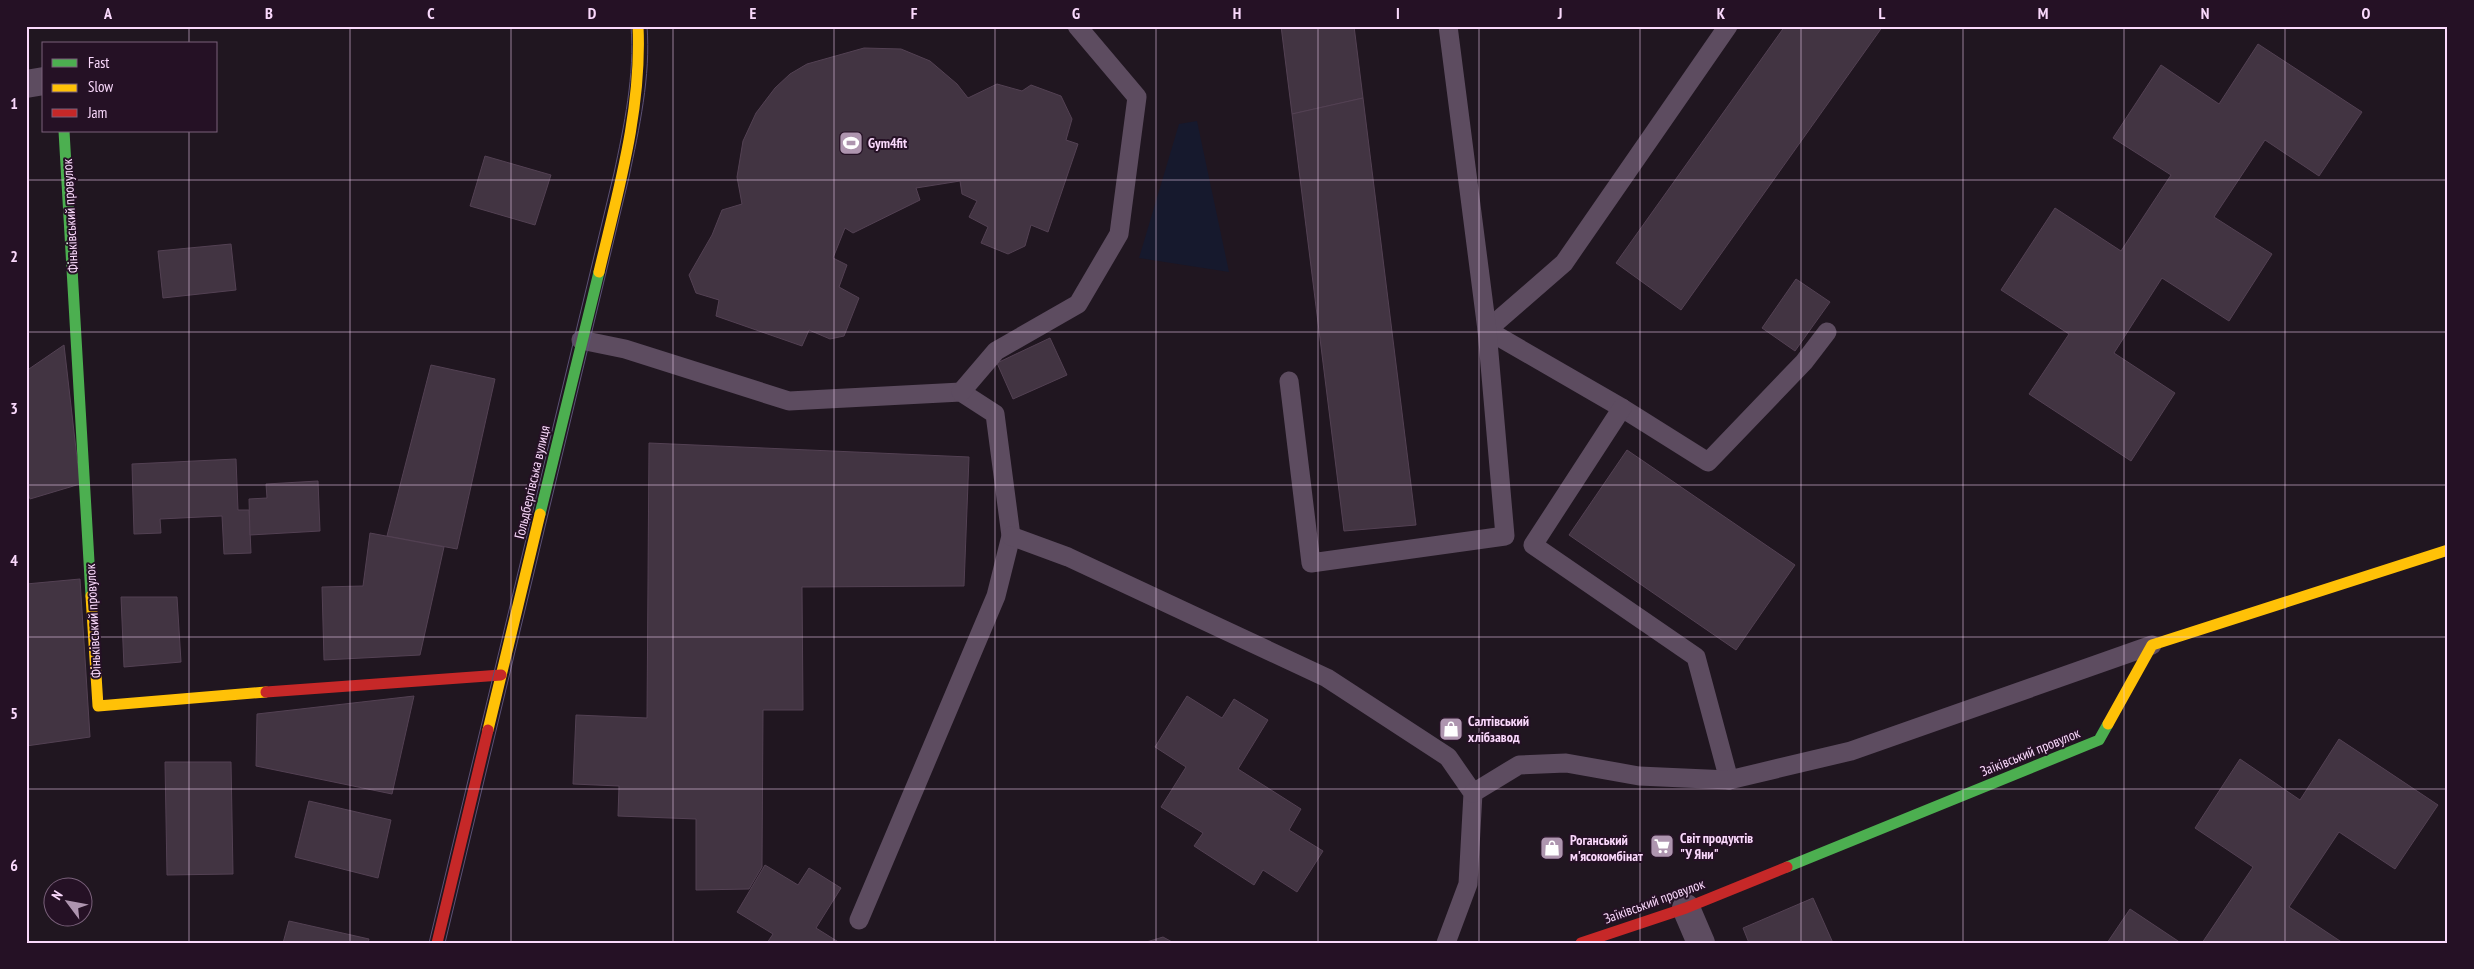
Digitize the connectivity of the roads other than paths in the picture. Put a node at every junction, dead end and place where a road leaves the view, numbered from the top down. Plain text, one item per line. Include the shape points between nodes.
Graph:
1 (638, 26) edge
2 (1076, 26) edge
3 (1448, 26) edge
4 (1728, 26) edge
5 (42, 81) edge
6 (26, 84) edge
7 (64, 132) edge
8 (1487, 330) junction
9 (1827, 332) dead end
10 (581, 340) junction
11 (1289, 381) dead end
12 (961, 392) junction
13 (1622, 408) junction
14 (1011, 536) junction
15 (1505, 536) junction
16 (1533, 545) junction
17 (2448, 550) edge
18 (2152, 645) junction
19 (501, 675) junction
20 (1729, 780) junction
21 (1473, 793) junction
22 (1686, 908) junction
23 (859, 920) dead end
24 (437, 943) edge
25 (1446, 943) edge
26 (1581, 943) edge
27 (1701, 943) edge

1 - 10 street, Гольдбергівська вулиця via 632,129
2 - 12 lane via 1137,98 1118,234 1078,304 996,351
3 - 8 lane
4 - 8 lane via 1564,263
5 - 6 street
7 - 19 street, Фіньківський провулок via 98,706 454,676
8 - 13 lane
8 - 15 lane
9 - 13 lane via 1804,362 1708,462
10 - 12 lane via 625,349 789,401
10 - 19 street, Гольдбергівська вулиця
11 - 15 lane via 1311,563
12 - 14 lane via 995,414
13 - 16 lane
14 - 21 lane via 1068,557 1327,678 1448,757
14 - 23 lane via 996,596
15 - 16 lane
16 - 20 lane via 1696,657
17 - 18 street
18 - 20 lane via 1851,751
18 - 22 street, Заїківський провулок via 2099,740
19 - 24 street, Гольдбергівська вулиця
20 - 21 lane via 1639,776 1566,763 1519,765
21 - 25 lane via 1468,884
22 - 26 street, Заїківський провулок
22 - 27 street

